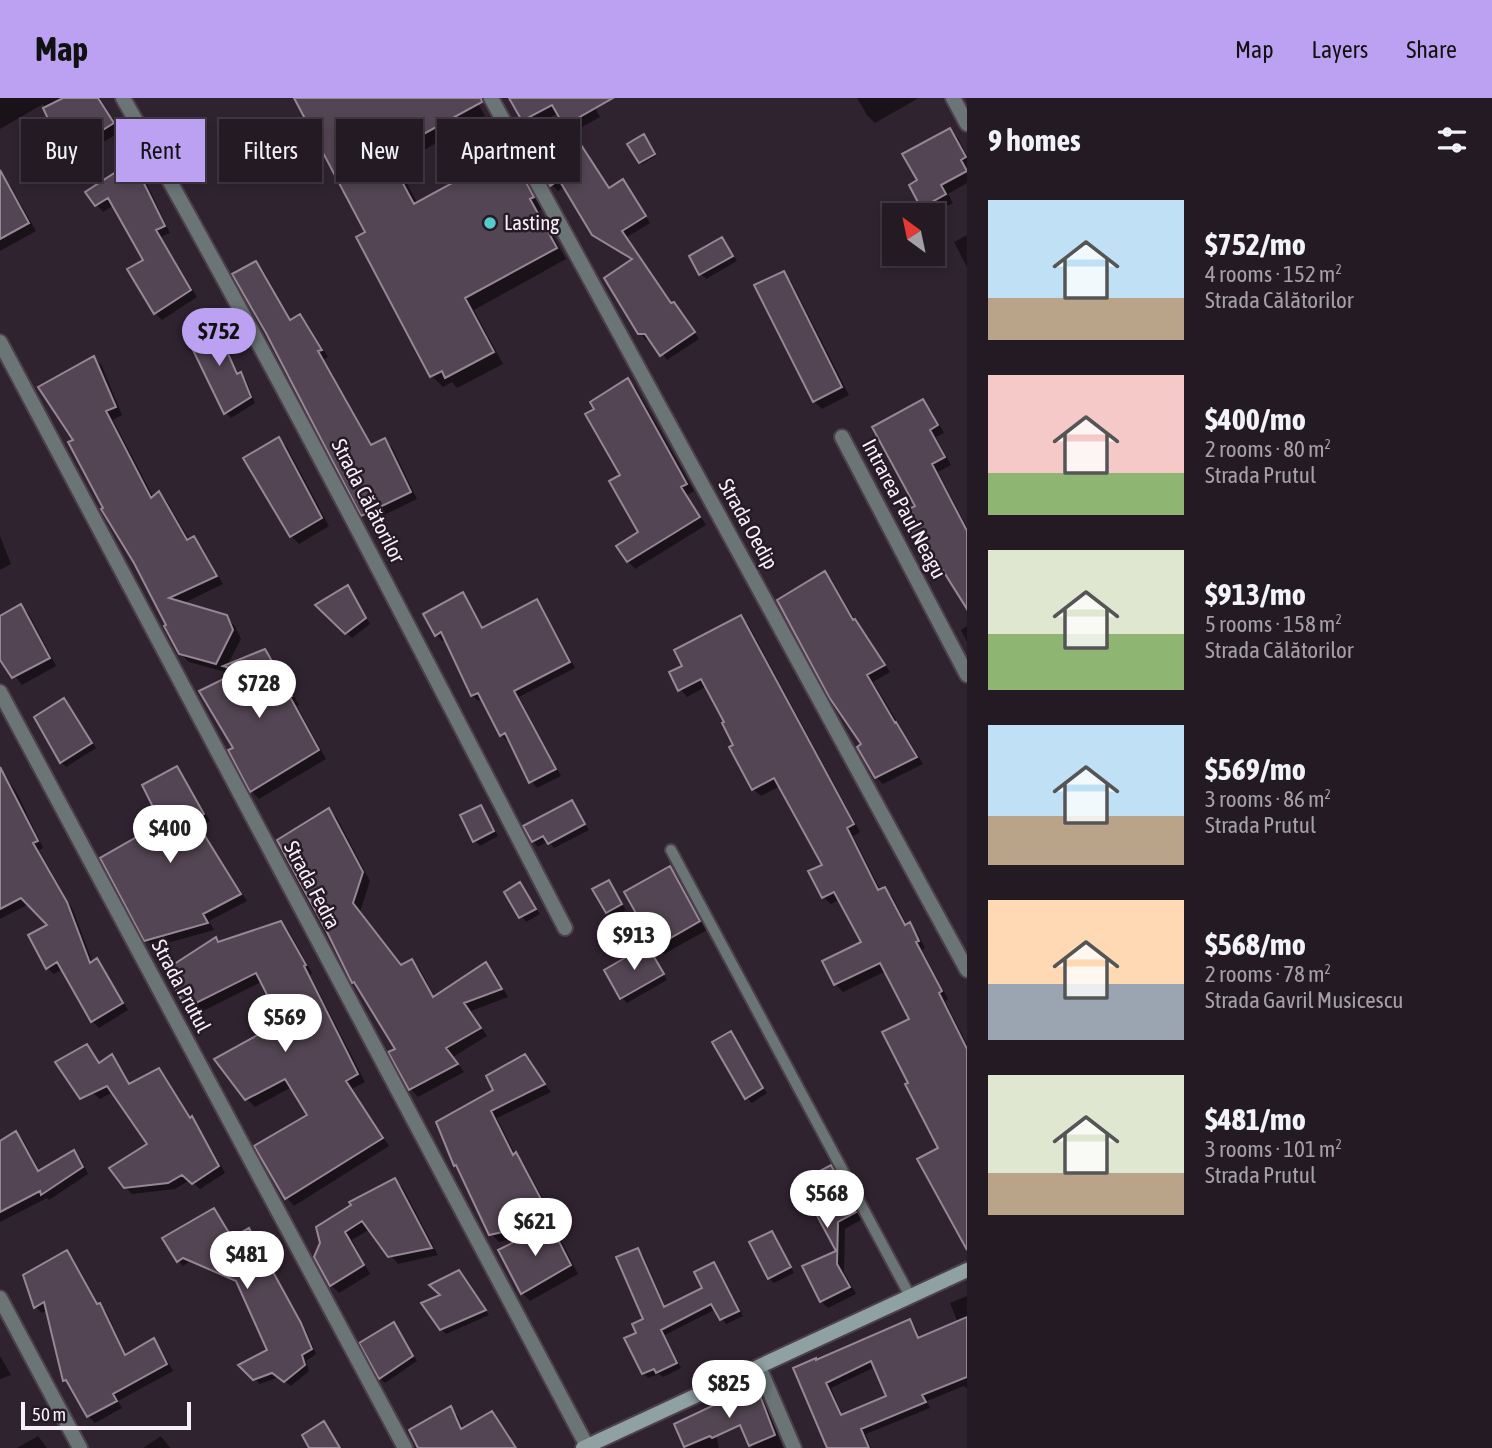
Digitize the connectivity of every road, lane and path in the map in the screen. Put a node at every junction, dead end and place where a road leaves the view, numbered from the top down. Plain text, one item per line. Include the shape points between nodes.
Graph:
1 (123, 98) edge
2 (491, 98) edge
3 (953, 98) edge
4 (967, 124) edge
5 (0, 342) edge
6 (842, 437) dead end
7 (967, 675) edge
8 (0, 692) edge
9 (671, 850) dead end
10 (565, 928) dead end
11 (967, 970) edge
12 (967, 1270) edge
13 (910, 1296) junction
14 (0, 1298) edge
15 (760, 1367) junction
16 (585, 1447) edge
17 (80, 1448) edge
18 (405, 1448) edge
19 (794, 1448) edge

1 - 10 street, Strada Călătorilor via 321,457
2 - 11 street, Strada Oedip
3 - 4 street
5 - 16 street, Strada Fedra
6 - 7 street, Intrarea Paul Neagu
8 - 18 street, Strada Prutul
9 - 13 lane
12 - 13 street
13 - 15 street
14 - 17 street
15 - 16 street
15 - 19 street

